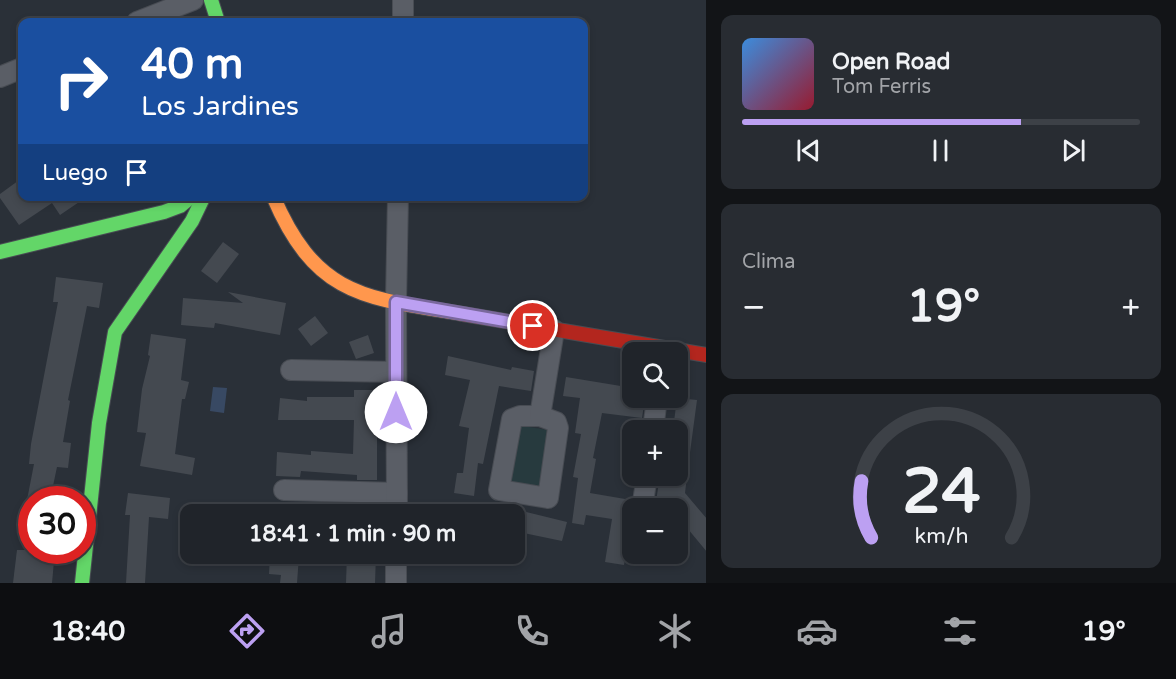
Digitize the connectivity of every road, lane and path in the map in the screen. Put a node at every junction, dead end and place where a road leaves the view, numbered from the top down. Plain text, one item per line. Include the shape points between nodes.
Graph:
1 (193, 0) edge
2 (211, 0) edge
3 (403, 0) edge
4 (147, 18) edge
5 (217, 18) edge
6 (402, 18) edge
7 (18, 70) edge
8 (0, 77) edge
9 (186, 201) edge
10 (202, 201) edge
11 (275, 201) edge
12 (398, 201) edge
13 (0, 252) edge
14 (396, 302) junction
15 (554, 330) junction
16 (622, 342) edge
17 (688, 353) edge
18 (706, 355) edge
19 (291, 370) dead end
20 (396, 372) junction
21 (540, 416) dead end
22 (284, 490) dead end
23 (397, 493) junction
24 (396, 504) edge
25 (396, 564) edge
26 (82, 583) edge
27 (396, 583) edge

1 - 4 street
2 - 5 street
3 - 6 street
7 - 8 street
9 - 13 street via 164,212
10 - 26 street via 192,221 115,332 99,423
11 - 14 street via 294,242 317,269 359,294
12 - 14 street
14 - 15 street
14 - 20 street
15 - 16 street
15 - 21 street
17 - 18 street
19 - 20 street
20 - 23 street
22 - 23 street
23 - 24 street
25 - 27 street

